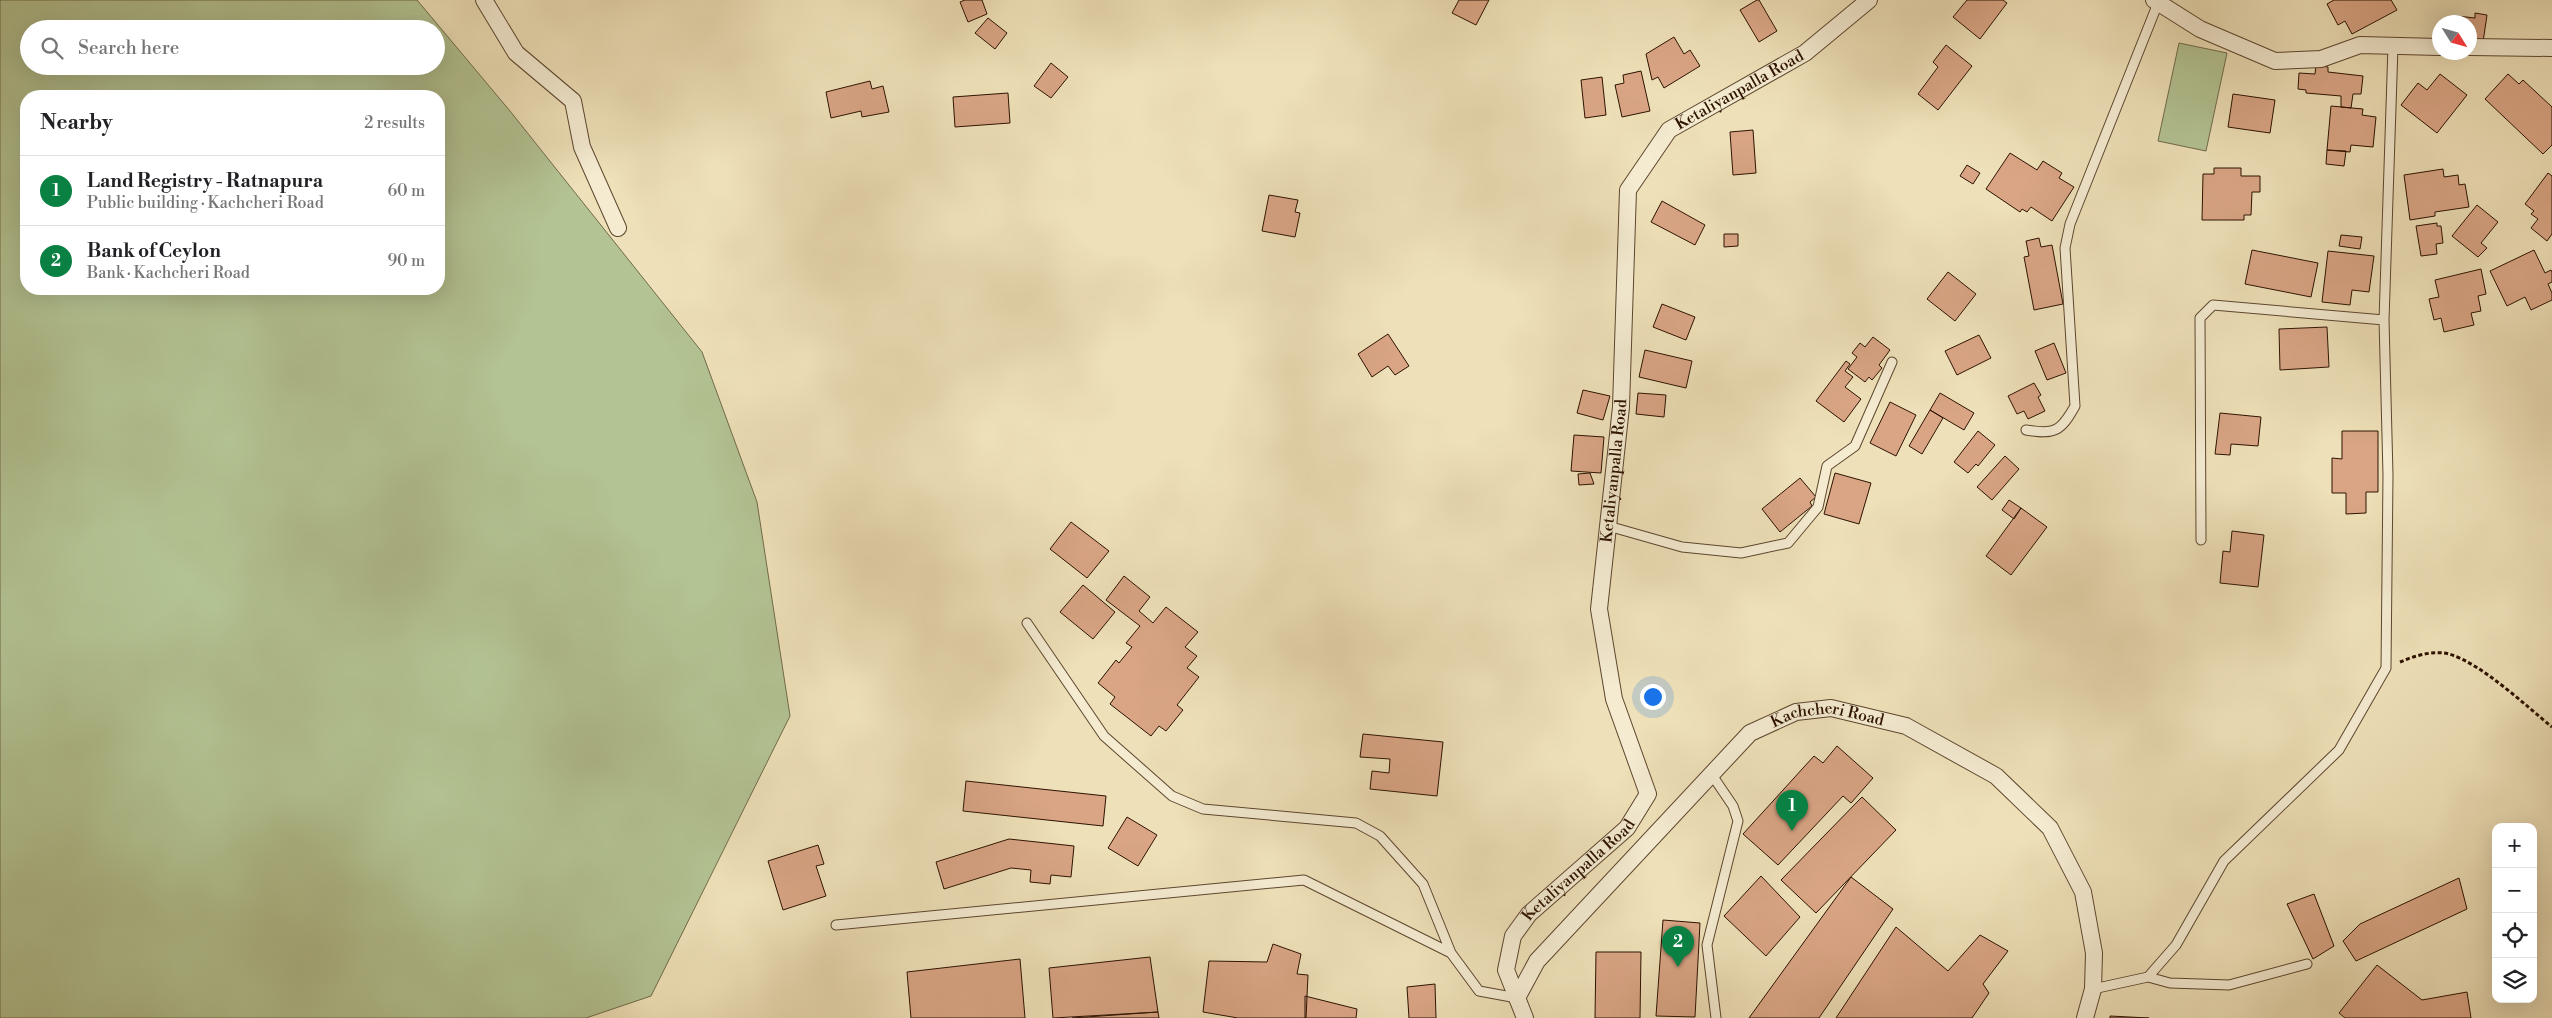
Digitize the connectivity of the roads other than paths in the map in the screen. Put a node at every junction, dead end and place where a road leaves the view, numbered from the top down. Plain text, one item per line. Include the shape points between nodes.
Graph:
1 (484, 0) edge
2 (1869, 0) edge
3 (2156, 1) edge
4 (2393, 46) junction
5 (2432, 47) edge
6 (2477, 47) edge
7 (2552, 48) edge
8 (618, 228) dead end
9 (2384, 320) junction
10 (1892, 362) dead end
11 (2026, 430) dead end
12 (1608, 526) junction
13 (2200, 540) dead end
14 (1027, 623) dead end
15 (1712, 775) junction
16 (836, 925) dead end
17 (1451, 953) junction
18 (2307, 964) dead end
19 (2148, 976) junction
20 (2093, 989) junction
21 (1517, 998) junction
22 (1526, 1018) edge
23 (1716, 1018) edge
24 (2085, 1018) edge

1 - 8 street via 516,54 573,100 582,147
2 - 12 street, Ketaliyanpalla Road via 1805,53 1669,130 1628,190 1621,407
3 - 4 street via 2200,29 2275,61 2320,59 2360,44
3 - 11 lane via 2070,224 2065,248 2076,406 2065,424 2059,427 2046,433
4 - 5 street
4 - 9 lane
6 - 7 street
9 - 13 lane via 2213,305 2200,318
9 - 19 lane via 2388,475 2386,668 2340,750 2224,861 2176,945
10 - 12 lane via 1855,446 1827,466 1818,507 1788,543 1741,553 1682,547
12 - 21 street, Ketaliyanpalla Road via 1599,609 1614,699 1648,794 1627,828 1529,914 1513,936 1506,970
14 - 17 lane via 1104,736 1172,796 1203,809 1356,823 1380,836 1423,884
15 - 20 street, Kachcheri Road via 1750,733 1796,712 1831,708 1906,726 1996,776 2050,828 2083,892 2094,953
15 - 21 street, Kachcheri Road via 1537,960
15 - 23 lane via 1733,806 1738,822 1707,945
16 - 17 lane via 1304,880
17 - 21 lane via 1479,991
18 - 19 lane via 2229,985 2170,983
19 - 20 lane
20 - 24 street, Kachcheri Road
21 - 22 street

